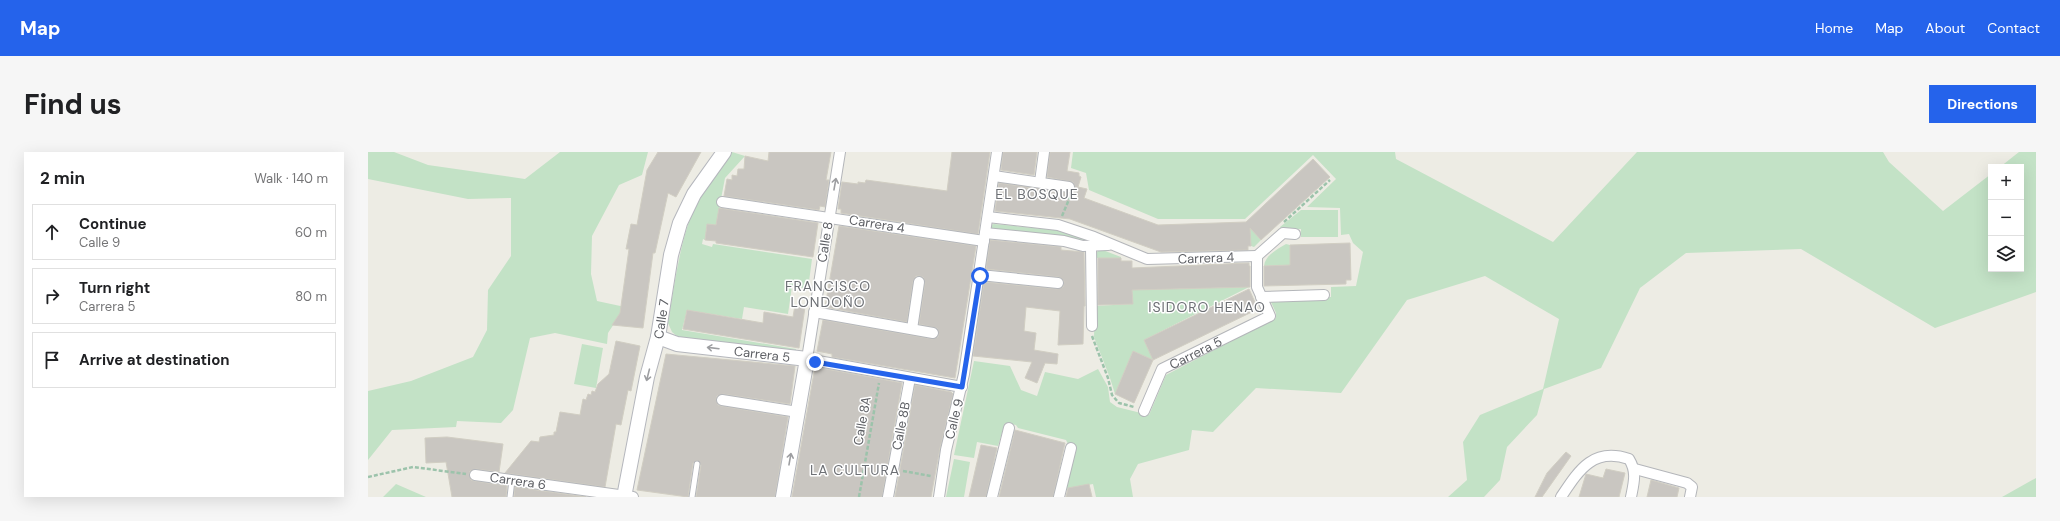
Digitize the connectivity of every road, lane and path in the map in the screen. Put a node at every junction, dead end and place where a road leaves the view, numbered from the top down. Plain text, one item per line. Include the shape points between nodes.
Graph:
1 (724, 152) edge
2 (840, 152) edge
3 (997, 152) edge
4 (1044, 152) edge
5 (994, 176) junction
6 (1330, 180) dead end
7 (1040, 182) junction
8 (1069, 187) joint
9 (722, 202) dead end
10 (829, 216) junction
11 (988, 217) junction
12 (1058, 225) junction
13 (1283, 233) junction
14 (1295, 234) dead end
15 (984, 237) junction
16 (1110, 244) junction
17 (1091, 246) junction
18 (1257, 256) junction
19 (980, 276) junction
20 (919, 282) dead end
21 (1058, 283) dead end
22 (1324, 295) dead end
23 (1261, 297) junction
24 (814, 312) junction
25 (1092, 326) joint
26 (912, 329) junction
27 (933, 333) dead end
28 (658, 337) junction
29 (807, 359) junction
30 (881, 373) junction
31 (910, 378) junction
32 (962, 387) junction
33 (722, 400) dead end
34 (1144, 410) joint
35 (798, 412) junction
36 (1009, 428) dead end
37 (1071, 448) dead end
38 (697, 464) dead end
39 (892, 469) junction
40 (1635, 469) junction
41 (475, 475) joint
42 (368, 477) edge
43 (942, 477) junction
44 (512, 480) junction
45 (1567, 492) edge
46 (510, 497) edge
47 (627, 497) edge
48 (692, 497) edge
49 (783, 497) edge
50 (859, 497) edge
51 (888, 497) edge
52 (939, 497) edge
53 (992, 497) edge
54 (1059, 497) edge
55 (1562, 497) edge
56 (1631, 497) edge
57 (1690, 497) edge

1 - 28 main road, Calle 7 via 694,194 680,223 671,255
10 -> 2 street, Calle 8
3 - 5 street, Calle 9
4 - 7 street
5 - 7 street
5 - 11 street, Calle 9
6 - 13 path via 1278,228
7 - 8 street
8 - 12 path via 1072,190
9 - 10 street, Carrera 4
10 - 15 street, Carrera 4
10 - 24 street, Calle 8
11 - 12 street, Carrera 4
11 - 15 street, Calle 9
12 - 16 street, Carrera 4
13 - 14 street
13 - 18 street
15 - 17 street, Carrera 4 via 1064,241
15 - 19 street, Calle 9
16 - 17 street, Carrera 4
16 - 18 street, Carrera 4 via 1147,259
17 - 25 street
18 - 23 street via 1257,287
19 - 21 street
19 - 32 street, Calle 9
20 - 26 street
22 - 23 street
23 - 34 street, Carrera 5 via 1270,316 1162,369
24 - 26 street
24 - 29 street, Calle 8
25 - 34 path via 1092,338 1112,395 1119,403
26 - 27 street
29 -> 28 main road, Carrera 5 via 677,344
28 -> 47 main road, Calle 7 via 647,378
29 - 30 street, Carrera 5
29 - 35 main road, Calle 8
30 - 31 street, Carrera 5
30 - 50 path, Calle 8A
31 - 32 street, Carrera 5
31 - 39 street, Calle 8B
32 - 43 street, Calle 9
33 - 35 street
49 -> 35 main road, Calle 8
36 - 53 street
37 - 54 street
38 - 48 lane
39 - 43 path
39 - 51 street, Calle 8B
40 - 45 street via 1629,459 1617,455 1602,456 1589,461 1576,473
40 - 56 street
40 - 57 street via 1687,483 1692,487
41 - 42 path via 413,467
41 - 44 street, Carrera 6
43 - 52 street, Calle 9
44 - 46 lane
44 - 47 street, Carrera 6
45 - 55 street

